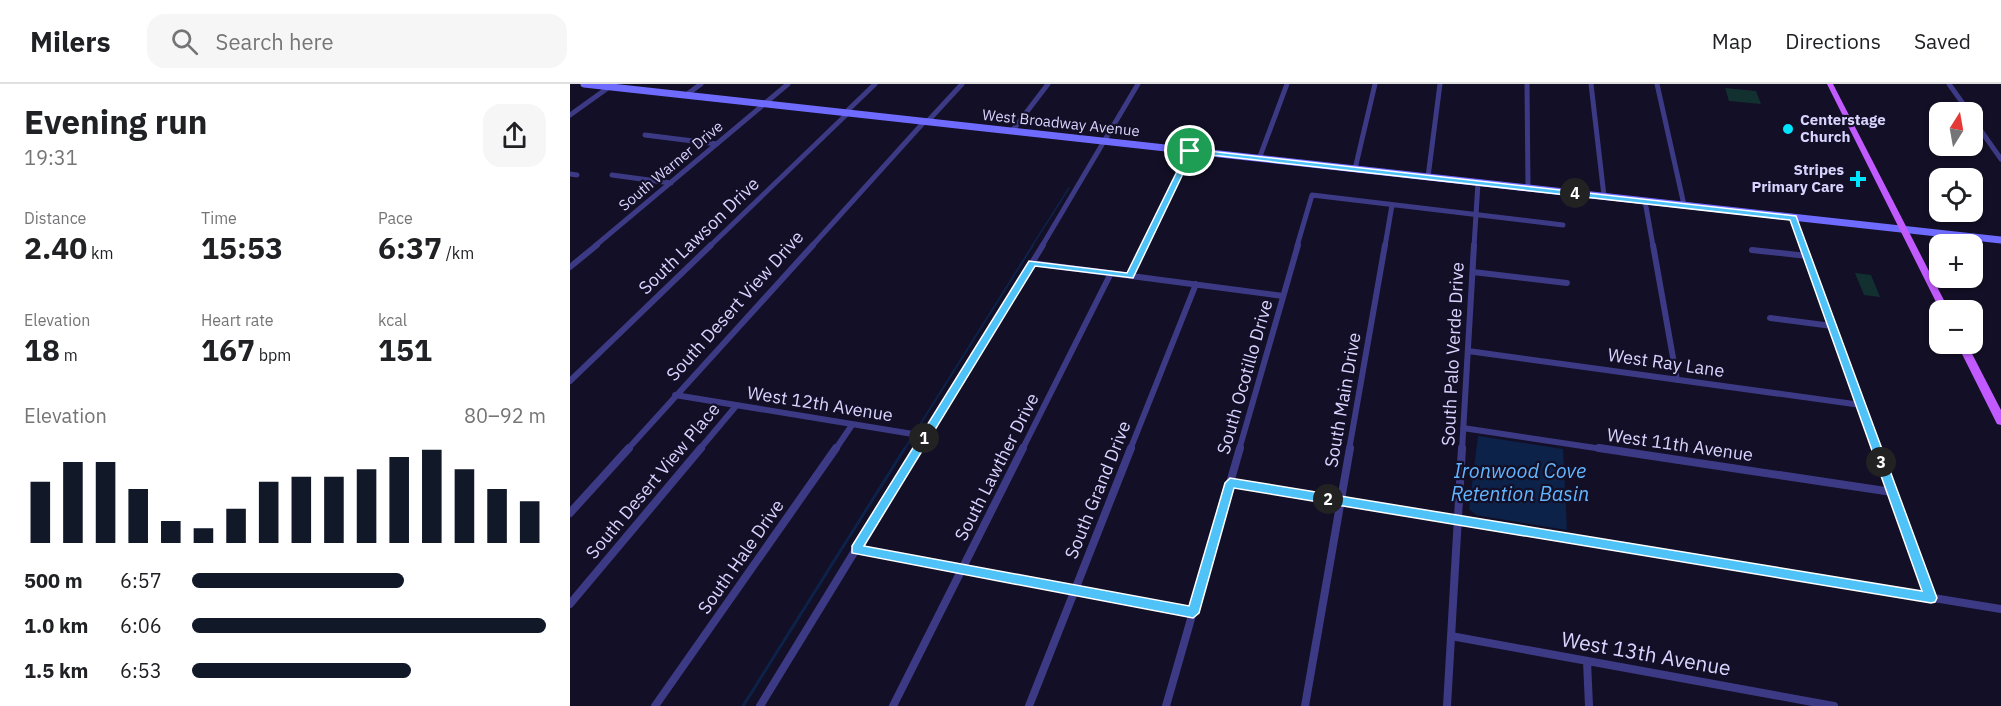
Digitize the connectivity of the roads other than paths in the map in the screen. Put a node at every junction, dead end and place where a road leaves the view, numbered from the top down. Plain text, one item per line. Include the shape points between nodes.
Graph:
1 (584, 84) edge
2 (701, 84) edge
3 (788, 84) edge
4 (875, 84) edge
5 (962, 84) edge
6 (1048, 84) edge
7 (1138, 84) edge
8 (1287, 84) edge
9 (1375, 84) edge
10 (1440, 84) edge
11 (1527, 84) edge
12 (1591, 84) edge
13 (1657, 84) edge
14 (1830, 84) edge
15 (1949, 84) edge
16 (612, 85) edge
17 (686, 95) junction
18 (1962, 102) edge
19 (764, 104) junction
20 (846, 113) junction
21 (570, 115) edge
22 (925, 122) junction
23 (1012, 131) junction
24 (1983, 133) edge
25 (645, 135) dead end
26 (1102, 141) junction
27 (717, 144) junction
28 (1190, 151) junction
29 (1259, 159) junction
30 (2001, 159) edge
31 (1355, 169) junction
32 (570, 174) edge
33 (577, 175) dead end
34 (612, 175) dead end
35 (1428, 177) junction
36 (671, 183) junction
37 (1478, 183) junction
38 (1528, 188) junction
39 (1604, 196) junction
40 (1645, 201) junction
41 (1392, 205) junction
42 (1684, 205) junction
43 (1476, 215) junction
44 (1793, 218) junction
45 (1563, 225) dead end
46 (1904, 230) junction
47 (2001, 240) edge
48 (1752, 250) dead end
49 (1807, 256) junction
50 (1032, 263) junction
51 (570, 267) edge
52 (1473, 272) junction
53 (1111, 273) junction
54 (1130, 276) junction
55 (1568, 283) dead end
56 (1196, 285) junction
57 (1283, 296) junction
58 (1940, 300) edge
59 (1770, 318) dead end
60 (1832, 326) junction
61 (1468, 351) junction
62 (1967, 354) edge
63 (1677, 380) junction
64 (570, 381) edge
65 (675, 395) junction
66 (736, 405) junction
67 (1860, 405) junction
68 (2001, 421) edge
69 (852, 425) junction
70 (1463, 428) junction
71 (917, 435) junction
72 (1230, 483) junction
73 (1892, 492) junction
74 (1341, 501) junction
75 (570, 513) edge
76 (1458, 520) junction
77 (856, 549) junction
78 (962, 569) junction
79 (1075, 590) junction
80 (1931, 598) junction
81 (570, 604) edge
82 (2001, 609) edge
83 (1193, 613) junction
84 (1451, 636) junction
85 (1587, 661) junction
86 (655, 706) edge
87 (760, 706) edge
88 (893, 706) edge
89 (1029, 706) edge
90 (1166, 706) edge
91 (1305, 706) edge
92 (1447, 706) edge
93 (1589, 706) edge
94 (1834, 706) edge

1 - 16 main road, West Broadway Avenue
2 - 17 street
3 - 19 street, South Warner Drive
4 - 20 street, South Lawson Drive
5 - 22 street, South Desert View Drive
6 - 23 street
7 - 26 street
8 - 29 street
9 - 31 street
10 - 35 street
11 - 38 street
12 - 39 street
13 - 42 street
14 - 46 main road
15 - 18 street
16 - 17 main road, West Broadway Avenue
16 - 21 street
17 - 19 main road, West Broadway Avenue
19 - 20 main road, West Broadway Avenue
19 - 27 street, South Warner Drive
20 - 22 main road, West Broadway Avenue
20 - 64 street, South Lawson Drive
22 - 23 main road, West Broadway Avenue
22 - 65 street, South Desert View Drive
23 - 26 main road, West Broadway Avenue
24 - 30 street
25 - 27 street
26 - 28 main road, West Broadway Avenue
26 - 50 street
27 - 36 street, South Warner Drive
28 - 29 main road, West Broadway Avenue
28 - 54 street
29 - 31 main road, West Broadway Avenue
31 - 35 main road, West Broadway Avenue
32 - 33 street
34 - 36 street
35 - 37 main road, West Broadway Avenue
36 - 51 street, South Warner Drive
37 - 38 main road, West Broadway Avenue
37 - 43 street, South Palo Verde Drive
38 - 39 main road, West Broadway Avenue
39 - 40 main road, West Broadway Avenue
40 - 42 main road, West Broadway Avenue
40 - 63 street
41 - 43 street
41 - 57 street, South Ocotillo Drive via 1312,195
41 - 74 street, South Main Drive
42 - 44 main road, West Broadway Avenue
43 - 45 street
43 - 52 street, South Palo Verde Drive
44 - 46 main road, West Broadway Avenue
44 - 49 street
46 - 47 main road, West Broadway Avenue
46 - 58 main road
48 - 49 street
49 - 60 street
50 - 53 street
50 - 71 street
52 - 55 street
52 - 61 street, South Palo Verde Drive
53 - 54 street
53 - 78 street, South Lawther Drive
54 - 56 street
56 - 57 street
56 - 79 street, South Grand Drive
57 - 72 street, South Ocotillo Drive
59 - 60 street
60 - 67 street
61 - 63 street, West Ray Lane
61 - 70 street, South Palo Verde Drive
62 - 68 main road
63 - 67 street, West Ray Lane
65 - 66 street, West 12th Avenue
65 - 75 street, South Desert View Drive
66 - 69 street, West 12th Avenue
66 - 81 street, South Desert View Place
67 - 73 street
69 - 71 street, West 12th Avenue
69 - 86 street, South Hale Drive
70 - 73 street, West 11th Avenue
70 - 76 street, South Palo Verde Drive
71 - 77 street
72 - 74 street
72 - 83 street, South Ocotillo Drive
73 - 80 street
74 - 76 street
74 - 91 street, South Main Drive
76 - 80 street
76 - 84 street, South Palo Verde Drive
77 - 78 street
77 - 87 street
78 - 79 street
78 - 88 street, South Lawther Drive
79 - 83 street
79 - 89 street, South Grand Drive
80 - 82 street
83 - 90 street, South Ocotillo Drive
84 - 85 street, West 13th Avenue
84 - 92 street, South Palo Verde Drive
85 - 93 street
85 - 94 street, West 13th Avenue

